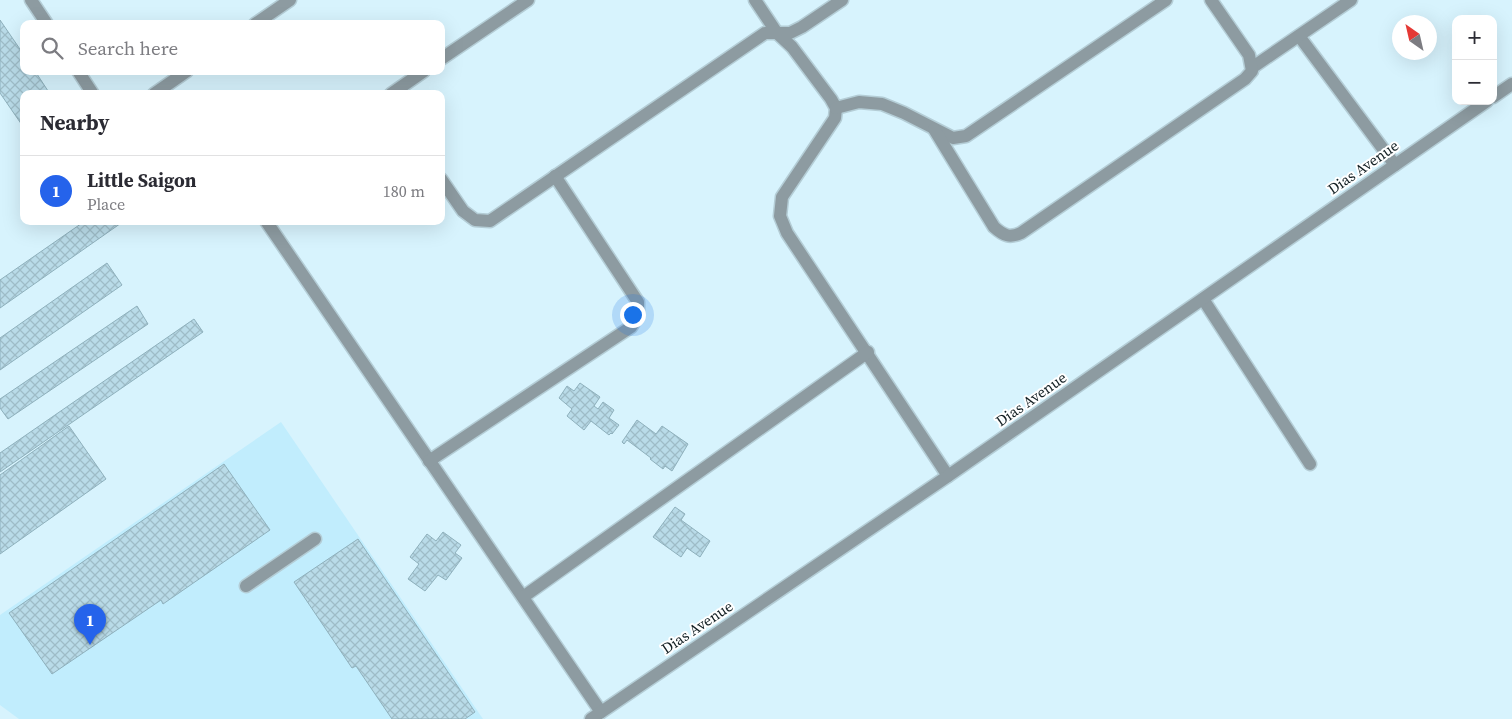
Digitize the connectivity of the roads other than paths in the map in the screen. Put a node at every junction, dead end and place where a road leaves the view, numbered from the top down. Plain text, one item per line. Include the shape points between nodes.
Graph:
1 (31, 0) edge
2 (290, 0) edge
3 (528, 0) edge
4 (755, 0) edge
5 (842, 0) edge
6 (1166, 0) edge
7 (1211, 0) edge
8 (1351, 0) edge
9 (44, 20) edge
10 (261, 20) edge
11 (777, 33) junction
12 (1299, 36) junction
13 (445, 56) edge
14 (1253, 68) junction
15 (81, 75) edge
16 (180, 75) edge
17 (418, 75) edge
18 (1512, 84) edge
19 (90, 90) edge
20 (160, 90) edge
21 (397, 90) edge
22 (1497, 94) edge
23 (1481, 105) edge
24 (836, 108) junction
25 (934, 129) junction
26 (1395, 165) junction
27 (555, 176) junction
28 (445, 185) edge
29 (269, 225) edge
30 (1202, 299) junction
31 (868, 352) junction
32 (430, 461) junction
33 (1310, 464) dead end
34 (948, 476) junction
35 (316, 539) dead end
36 (246, 586) dead end
37 (523, 597) junction
38 (596, 715) edge

1 - 9 street
2 - 10 street
3 - 13 street
4 - 11 street
5 - 11 street via 802,27 790,33
6 - 25 street via 966,136 953,138
7 - 14 street via 1249,55
8 - 12 street
11 - 24 street via 792,47
11 - 27 street via 765,32
12 - 14 street
12 - 26 street
14 - 25 street via 1245,78 1012,237 994,227
15 - 19 street
16 - 20 street
17 - 21 street
18 - 22 street
23 - 26 street, Dias Avenue
24 - 25 street via 859,102 882,104
24 - 31 street via 835,118 782,196 780,216 787,233
26 - 30 street, Dias Avenue
27 - 28 street via 490,221 475,220 463,211
27 - 32 street via 638,302 638,316 630,327
29 - 32 street
30 - 33 street
30 - 34 street, Dias Avenue
31 - 34 street
31 - 37 street
32 - 37 street
34 - 38 street, Dias Avenue
35 - 36 street
37 - 38 street

